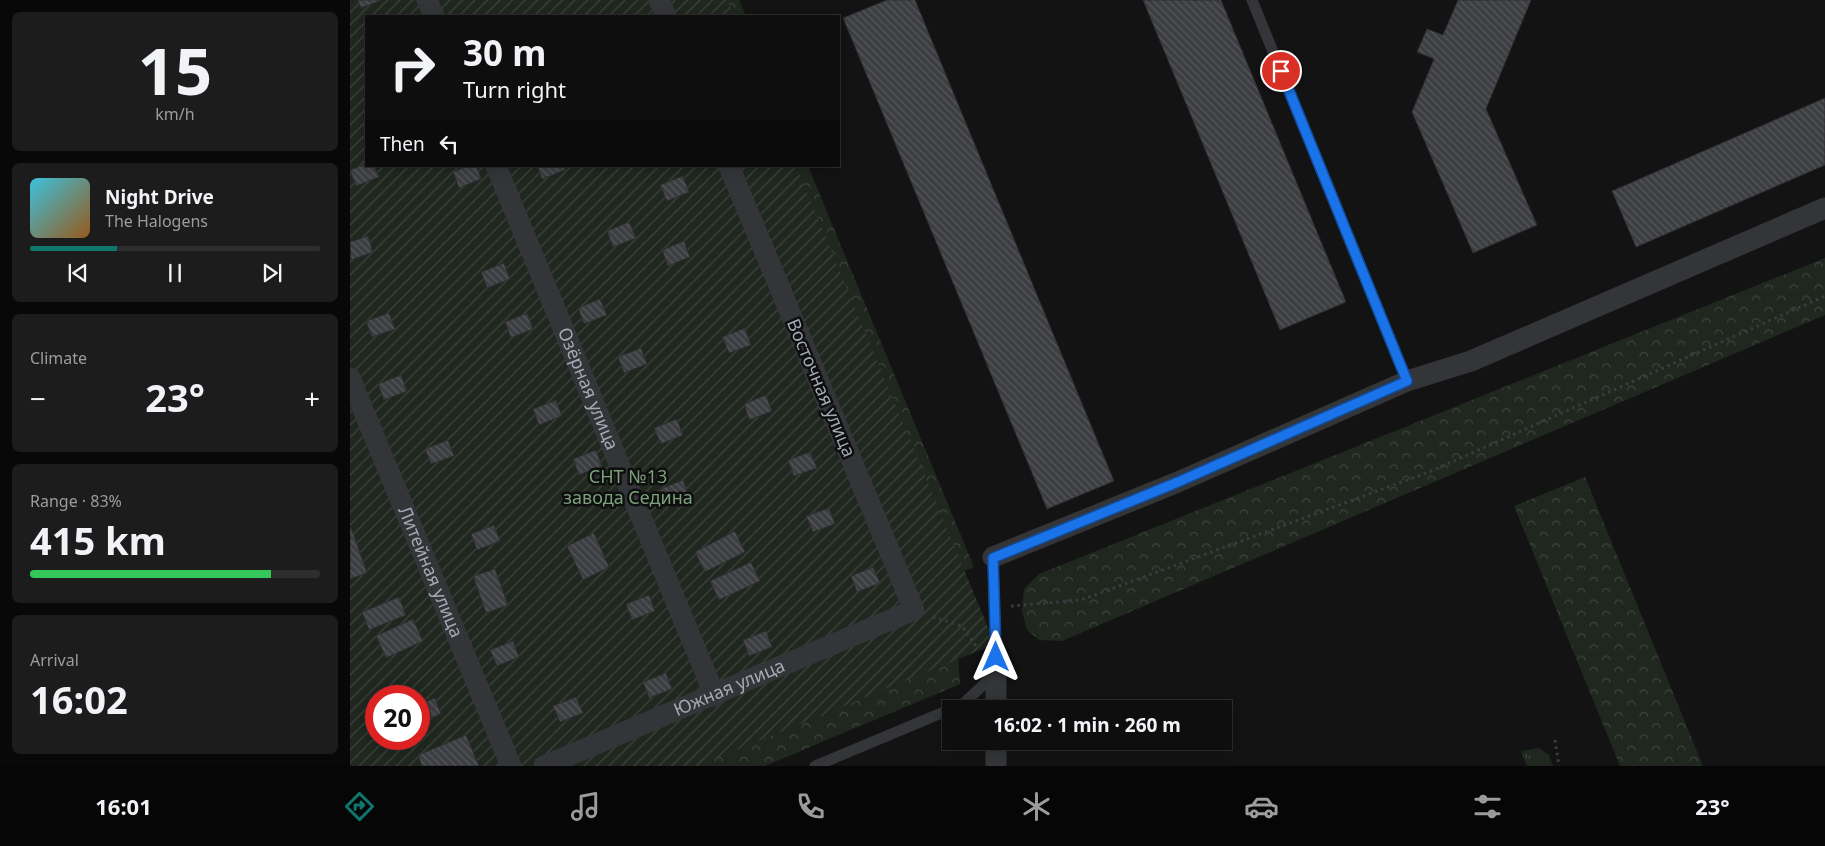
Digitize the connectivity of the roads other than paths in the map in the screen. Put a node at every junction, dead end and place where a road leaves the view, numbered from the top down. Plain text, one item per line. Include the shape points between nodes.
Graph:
1 (427, 0) edge
2 (659, 0) edge
3 (1252, 0) edge
4 (434, 15) edge
5 (666, 15) edge
6 (496, 167) edge
7 (729, 167) edge
8 (1825, 208) edge
9 (350, 378) edge
10 (1407, 381) junction
11 (993, 558) joint
12 (914, 610) joint
13 (996, 673) junction
14 (715, 696) junction
15 (996, 700) edge
16 (996, 750) edge
17 (511, 766) edge
18 (544, 766) edge
19 (815, 766) edge
20 (996, 766) edge

1 - 4 street
2 - 5 street
3 - 10 lane
6 - 14 street, Озёрная улица
7 - 12 street, Восточная улица
8 - 10 street via 1472,360
9 - 17 street, Литейная улица
10 - 11 street via 1178,482
11 - 13 lane
12 - 14 street, Южная улица
13 - 15 street
13 - 19 lane via 963,704
14 - 18 street, Южная улица
16 - 20 street

